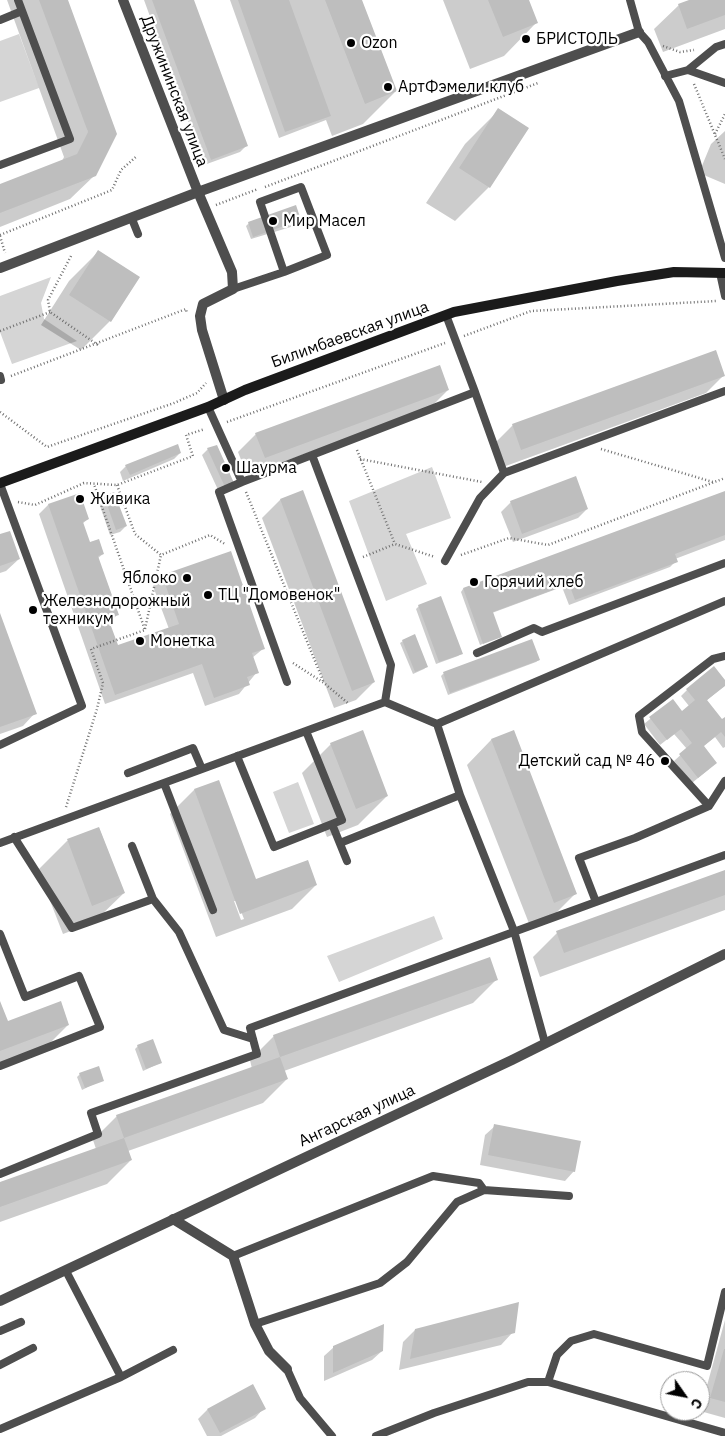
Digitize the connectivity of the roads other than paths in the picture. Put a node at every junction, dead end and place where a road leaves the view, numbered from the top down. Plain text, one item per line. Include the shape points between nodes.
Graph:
1 (18, 0) edge
2 (123, 0) edge
3 (630, 0) edge
4 (22, 11) junction
5 (0, 20) edge
6 (639, 32) junction
7 (725, 44) edge
8 (688, 70) junction
9 (664, 76) junction
10 (725, 84) edge
11 (0, 165) edge
12 (198, 192) junction
13 (132, 219) junction
14 (138, 234) dead end
15 (725, 258) edge
16 (0, 268) edge
17 (284, 272) junction
18 (722, 273) edge
19 (233, 289) junction
20 (725, 296) edge
21 (446, 315) junction
22 (725, 391) edge
23 (475, 392) junction
24 (224, 400) junction
25 (208, 407) junction
26 (312, 455) junction
27 (504, 473) junction
28 (242, 482) junction
29 (0, 483) edge
30 (445, 561) road end
31 (725, 563) edge
32 (725, 601) edge
33 (477, 653) dead end
34 (725, 656) edge
35 (287, 682) dead end
36 (385, 702) junction
37 (436, 724) junction
38 (306, 731) junction
39 (0, 745) edge
40 (237, 756) junction
41 (202, 769) junction
42 (128, 773) dead end
43 (725, 781) edge
44 (164, 783) junction
45 (460, 795) junction
46 (709, 806) junction
47 (332, 824) junction
48 (14, 837) junction
49 (0, 842) edge
50 (340, 843) junction
51 (132, 846) dead end
52 (725, 855) edge
53 (347, 861) dead end
54 (153, 899) junction
55 (596, 902) junction
56 (213, 910) dead end
57 (514, 931) junction
58 (0, 934) edge
59 (725, 954) edge
60 (253, 1039) junction
61 (545, 1043) junction
62 (0, 1066) edge
63 (0, 1174) edge
64 (484, 1190) junction
65 (569, 1196) dead end
66 (173, 1219) junction
67 (232, 1256) junction
68 (66, 1271) junction
69 (725, 1292) edge
70 (0, 1301) edge
71 (21, 1322) dead end
72 (255, 1324) junction
73 (0, 1332) edge
74 (33, 1348) dead end
75 (173, 1350) dead end
76 (0, 1365) edge
77 (287, 1369) joint
78 (121, 1377) junction
79 (548, 1382) junction
80 (0, 1429) edge
81 (725, 1433) edge
82 (332, 1436) edge
83 (376, 1436) edge

1 - 4 lane
2 - 12 street, Дружининская улица
3 - 6 lane
4 - 5 lane
4 - 11 lane via 70,139
6 - 9 lane via 648,42
6 - 12 street
7 - 8 lane via 716,47
8 - 9 lane
8 - 10 lane
9 - 15 lane via 679,101
12 - 13 street
12 - 19 street, Дружининская улица via 232,272
13 - 14 lane
13 - 16 street
17 - 17 lane via 328,255 301,187 260,202
17 - 19 lane
18 - 20 lane
18 - 21 main road, Билимбаевская улица via 674,272
19 - 24 street via 203,304 200,316
21 - 23 lane
21 - 24 main road, Билимбаевская улица
22 - 27 lane
23 - 26 lane
23 - 27 lane
24 - 25 main road, Билимбаевская улица
25 - 28 lane
25 - 29 main road, Билимбаевская улица
26 - 28 lane
26 - 36 lane via 390,665
27 - 30 lane via 480,498
28 - 35 lane via 219,492
29 - 39 lane via 82,706
31 - 33 lane via 542,632 534,628
32 - 37 lane
34 - 46 lane via 713,659 639,716 642,732
36 - 37 lane
36 - 38 lane
37 - 45 lane
38 - 40 lane
38 - 47 lane via 342,820
40 - 41 lane
40 - 47 lane via 274,847
41 - 42 lane via 193,748
41 - 44 lane
43 - 46 lane
44 - 48 lane
44 - 56 lane
45 - 50 lane
45 - 57 lane
46 - 55 lane via 579,858
47 - 50 lane
48 - 49 lane
48 - 54 lane via 72,928
50 - 53 lane
51 - 54 lane
52 - 55 lane
54 - 60 lane via 180,932 224,1030
55 - 57 lane
57 - 60 lane via 250,1028
57 - 61 lane
58 - 62 lane via 25,997 79,976 100,1027
59 - 61 street, Ангарская улица
60 - 63 lane via 257,1054 91,1113 98,1134
61 - 66 street, Ангарская улица
64 - 65 lane
64 - 67 lane via 478,1183 433,1176
64 - 72 lane via 457,1202 407,1262 380,1283
66 - 67 street
66 - 68 street, Ангарская улица
67 - 72 street
68 - 70 street, Ангарская улица
68 - 78 lane
69 - 79 lane via 707,1366 594,1334 571,1341 557,1355
71 - 73 lane
72 - 77 street via 269,1351
74 - 76 lane
75 - 78 lane
77 - 82 lane via 300,1398
78 - 80 lane
79 - 81 lane
79 - 83 lane via 528,1382

